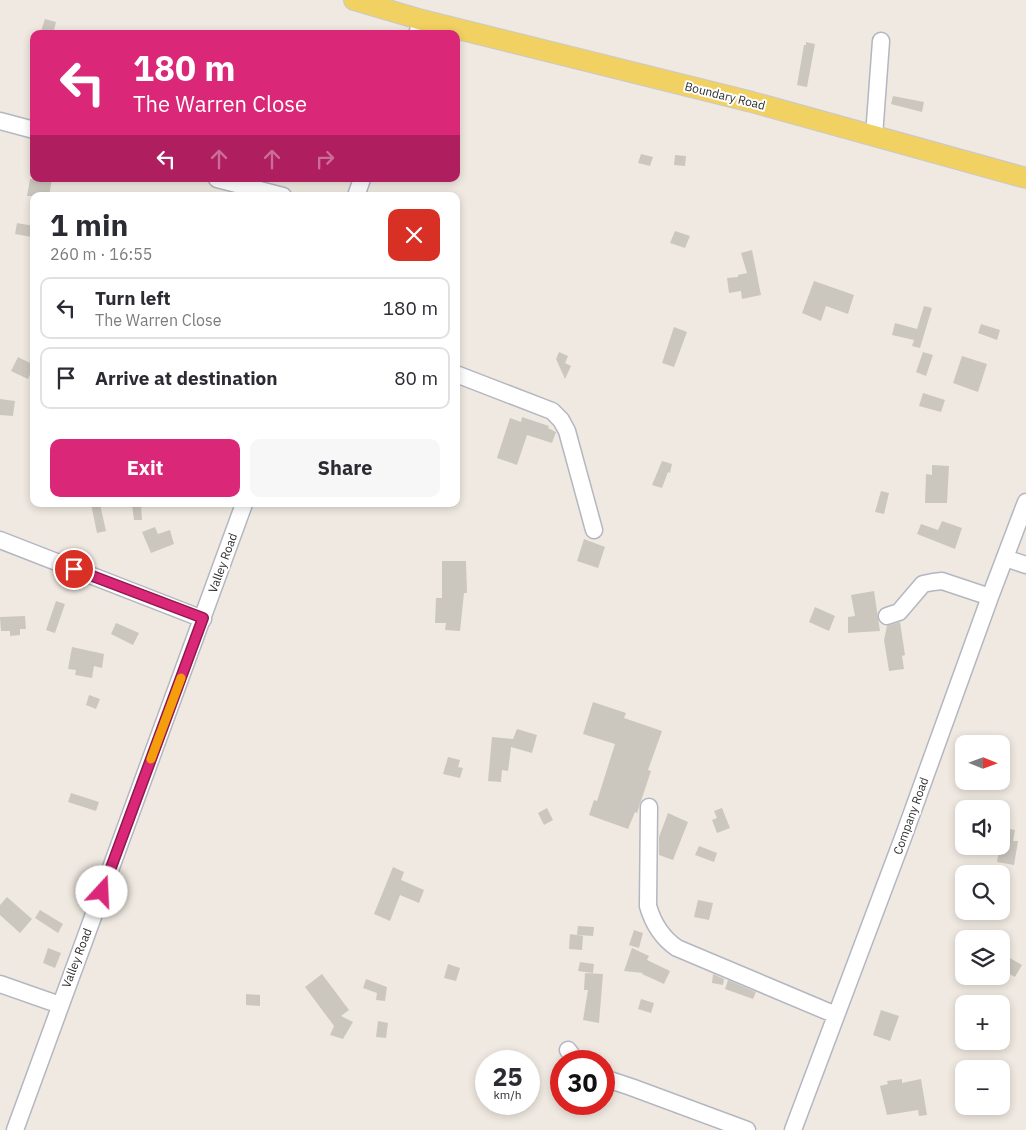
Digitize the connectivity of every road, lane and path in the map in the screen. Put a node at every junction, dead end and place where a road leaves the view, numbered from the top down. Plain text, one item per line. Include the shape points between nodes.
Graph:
1 (354, 0) edge
2 (389, 5) edge
3 (420, 27) edge
4 (433, 30) edge
5 (460, 36) edge
6 (881, 41) dead end
7 (0, 121) edge
8 (30, 129) edge
9 (874, 136) junction
10 (1026, 178) edge
11 (228, 182) edge
12 (267, 192) edge
13 (460, 376) edge
14 (1026, 502) edge
15 (243, 507) edge
16 (594, 530) dead end
17 (0, 540) edge
18 (1005, 558) junction
19 (1026, 565) edge
20 (990, 597) junction
21 (887, 616) dead end
22 (203, 618) junction
23 (649, 807) dead end
24 (0, 984) edge
25 (60, 1005) junction
26 (836, 1015) junction
27 (615, 1081) edge
28 (15, 1130) edge
29 (747, 1130) edge
30 (793, 1130) edge

1 - 2 main road, Boundary Road
2 - 3 main road, Boundary Road
3 - 4 main road, Boundary Road
5 - 9 main road, Boundary Road via 752,102
6 - 9 street
7 - 8 street
9 - 10 main road, Boundary Road
11 - 12 street
13 - 16 street via 552,410 562,420 568,431
14 - 18 street, Company Road
15 - 22 street, Valley Road
17 - 22 street
18 - 19 street
18 - 20 street, Company Road
20 - 21 street via 942,581 933,582 923,584 899,612
20 - 26 street, Company Road
22 - 25 street, Valley Road
23 - 26 street via 648,906 665,939 677,948
24 - 25 street
25 - 28 street, Valley Road
26 - 30 street, Company Road
27 - 29 street

